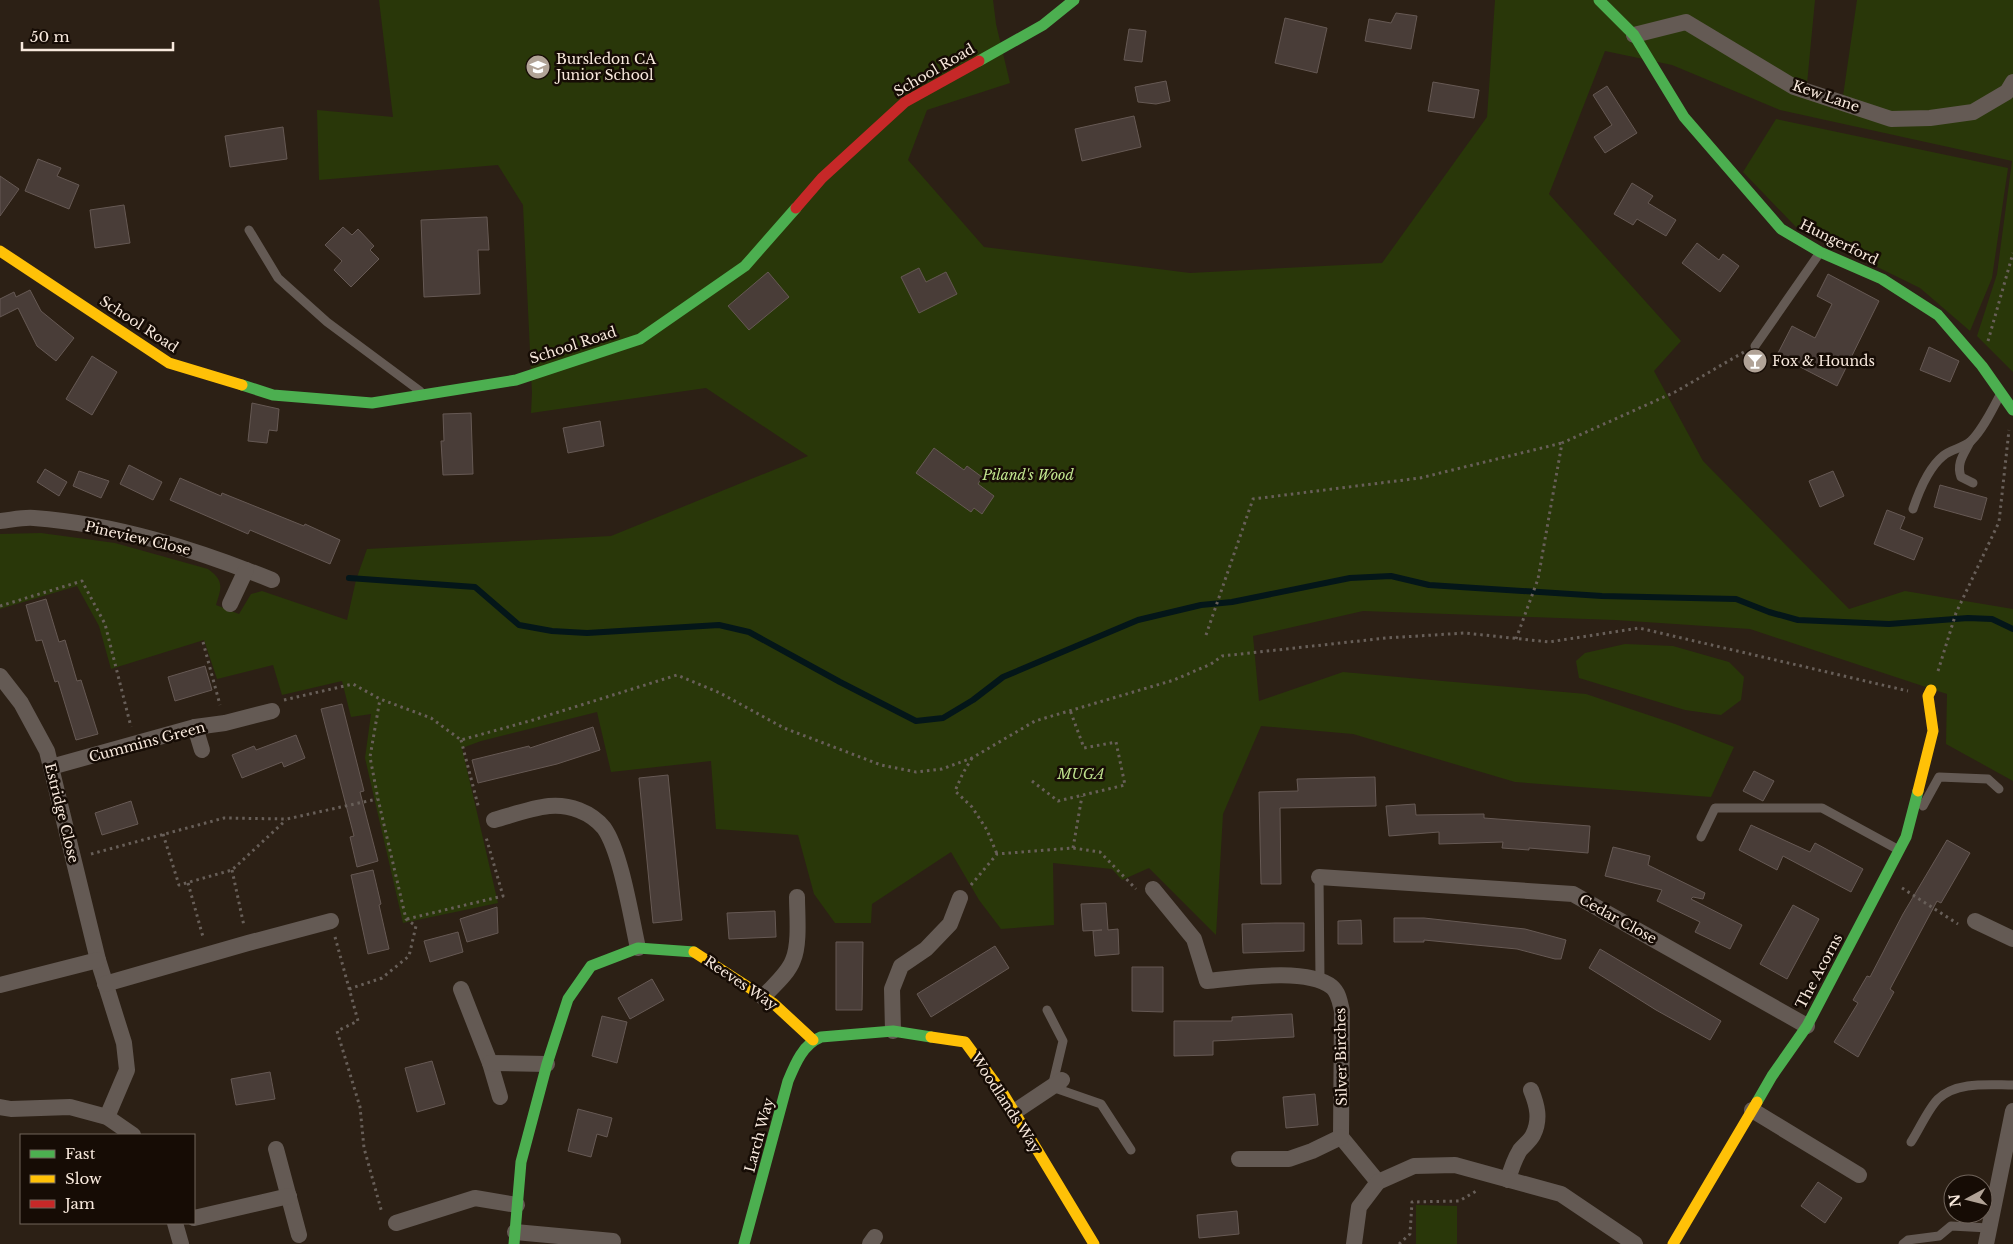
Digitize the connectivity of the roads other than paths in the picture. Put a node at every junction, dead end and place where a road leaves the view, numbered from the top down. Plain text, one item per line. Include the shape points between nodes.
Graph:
1 (1074, 0) edge
2 (1599, 0) edge
3 (1634, 35) junction
4 (2013, 82) edge
5 (250, 230) dead end
6 (0, 250) edge
7 (1820, 252) junction
8 (1755, 346) road end
9 (2002, 393) junction
10 (424, 395) junction
11 (2012, 409) edge
12 (1970, 442) junction
13 (1973, 483) dead end
14 (1913, 509) dead end
15 (0, 521) edge
16 (246, 570) junction
17 (272, 580) dead end
18 (230, 604) dead end
19 (0, 676) edge
20 (1930, 693) road end
21 (272, 711) road end
22 (195, 727) junction
23 (202, 750) dead end
24 (51, 767) junction
25 (2000, 789) dead end
26 (488, 820) road end
27 (1701, 837) dead end
28 (1906, 837) junction
29 (1899, 850) junction
30 (1319, 877) joint
31 (1153, 889) road end
32 (797, 897) dead end
33 (960, 898) road end
34 (331, 921) road end
35 (1975, 921) road end
36 (2013, 939) edge
37 (638, 948) junction
38 (98, 960) junction
39 (1320, 980) junction
40 (105, 984) junction
41 (0, 985) edge
42 (461, 989) dead end
43 (764, 997) junction
44 (1047, 1010) dead end
45 (1807, 1026) junction
46 (893, 1031) junction
47 (813, 1040) junction
48 (490, 1063) junction
49 (547, 1064) junction
50 (1057, 1084) junction
51 (2013, 1085) edge
52 (1531, 1090) dead end
53 (500, 1097) dead end
54 (0, 1107) edge
55 (1752, 1110) junction
56 (2013, 1111) edge
57 (1014, 1112) junction
58 (107, 1117) junction
59 (132, 1134) edge
60 (1341, 1137) junction
61 (1911, 1142) dead end
62 (276, 1149) dead end
63 (1131, 1150) dead end
64 (1239, 1159) dead end
65 (1859, 1175) dead end
66 (1502, 1178) junction
67 (1378, 1182) junction
68 (289, 1196) junction
69 (517, 1205) junction
70 (195, 1218) edge
71 (396, 1223) road end
72 (175, 1224) edge
73 (299, 1235) dead end
74 (1988, 1236) edge
75 (514, 1238) edge
76 (613, 1241) dead end
77 (181, 1244) edge
78 (744, 1244) edge
79 (1094, 1244) edge
80 (1354, 1244) edge
81 (1635, 1244) edge
82 (1673, 1244) edge
83 (1903, 1244) edge

1 - 10 street, School Road via 1043,25 905,102 822,178 745,266 640,340 516,380
2 - 3 street
3 - 4 street, Kew Lane via 1686,22 1794,86 1891,119 1973,112 2007,92
3 - 7 street, Hungerford via 1684,117 1747,191 1781,229
5 - 10 lane via 278,278 327,322
6 - 10 street, School Road via 169,364 274,395 372,403
7 - 8 lane
7 - 9 street, Hungerford via 1882,279 1938,315
9 - 11 street, Hungerford
9 - 12 lane
12 - 13 lane via 1959,462 1959,471 1961,477
12 - 14 lane via 1943,456 1920,486
15 - 16 street, Pineview Close via 32,518 127,533 181,546
16 - 17 street, Pineview Close
16 - 18 street
19 - 24 street, Estridge Close via 20,703 47,751
20 - 28 street, The Acorns via 1933,731
21 - 22 street, Cummins Green
22 - 23 street
22 - 24 street, Cummins Green
24 - 38 street, Estridge Close
25 - 28 lane via 1988,779 1939,778
26 - 37 street via 550,806 574,808 589,815 603,827 612,843
27 - 29 lane via 1716,808 1822,808
28 - 29 street, The Acorns
29 - 45 street, The Acorns
30 - 39 lane
30 - 45 street, Cedar Close via 1573,894
31 - 39 street via 1194,939 1207,980 1294,976
32 - 43 street via 794,960
33 - 46 street via 950,924 926,949 901,966 892,989
34 - 40 street
35 - 36 street
37 - 43 street, Reeves Way via 693,951
37 - 49 street, Reeves Way via 591,966 568,999
38 - 40 street, Estridge Close
38 - 41 street
39 - 60 street, Silver Birches via 1333,988 1342,1011
40 - 58 street, Estridge Close via 124,1043 127,1070
42 - 48 street
43 - 47 street, Reeves Way
44 - 50 lane via 1063,1042
45 - 55 street, The Acorns
46 - 47 street, Woodlands Way
46 - 57 street, Woodlands Way via 965,1042
47 - 78 street, Larch Way via 798,1058 788,1081
48 - 49 street
48 - 53 street
49 - 69 street, Reeves Way via 521,1162
50 - 57 street
50 - 63 lane via 1101,1104
51 - 61 lane via 1977,1085 1951,1090 1937,1100
52 - 66 street via 1538,1107 1538,1119 1532,1136
54 - 58 street via 70,1107
55 - 65 street
55 - 82 street, The Acorns
56 - 74 street
57 - 79 street, Woodlands Way
58 - 59 street
60 - 64 street via 1289,1159
60 - 67 street
62 - 68 street
66 - 67 street via 1455,1165 1414,1166
66 - 81 street via 1561,1194
67 - 80 street via 1359,1207
68 - 70 street
68 - 73 street
69 - 71 street via 475,1198
69 - 75 street, Reeves Way
72 - 77 street
74 - 83 lane via 1952,1226 1939,1236 1908,1240
75 - 76 street, Reeves Way

